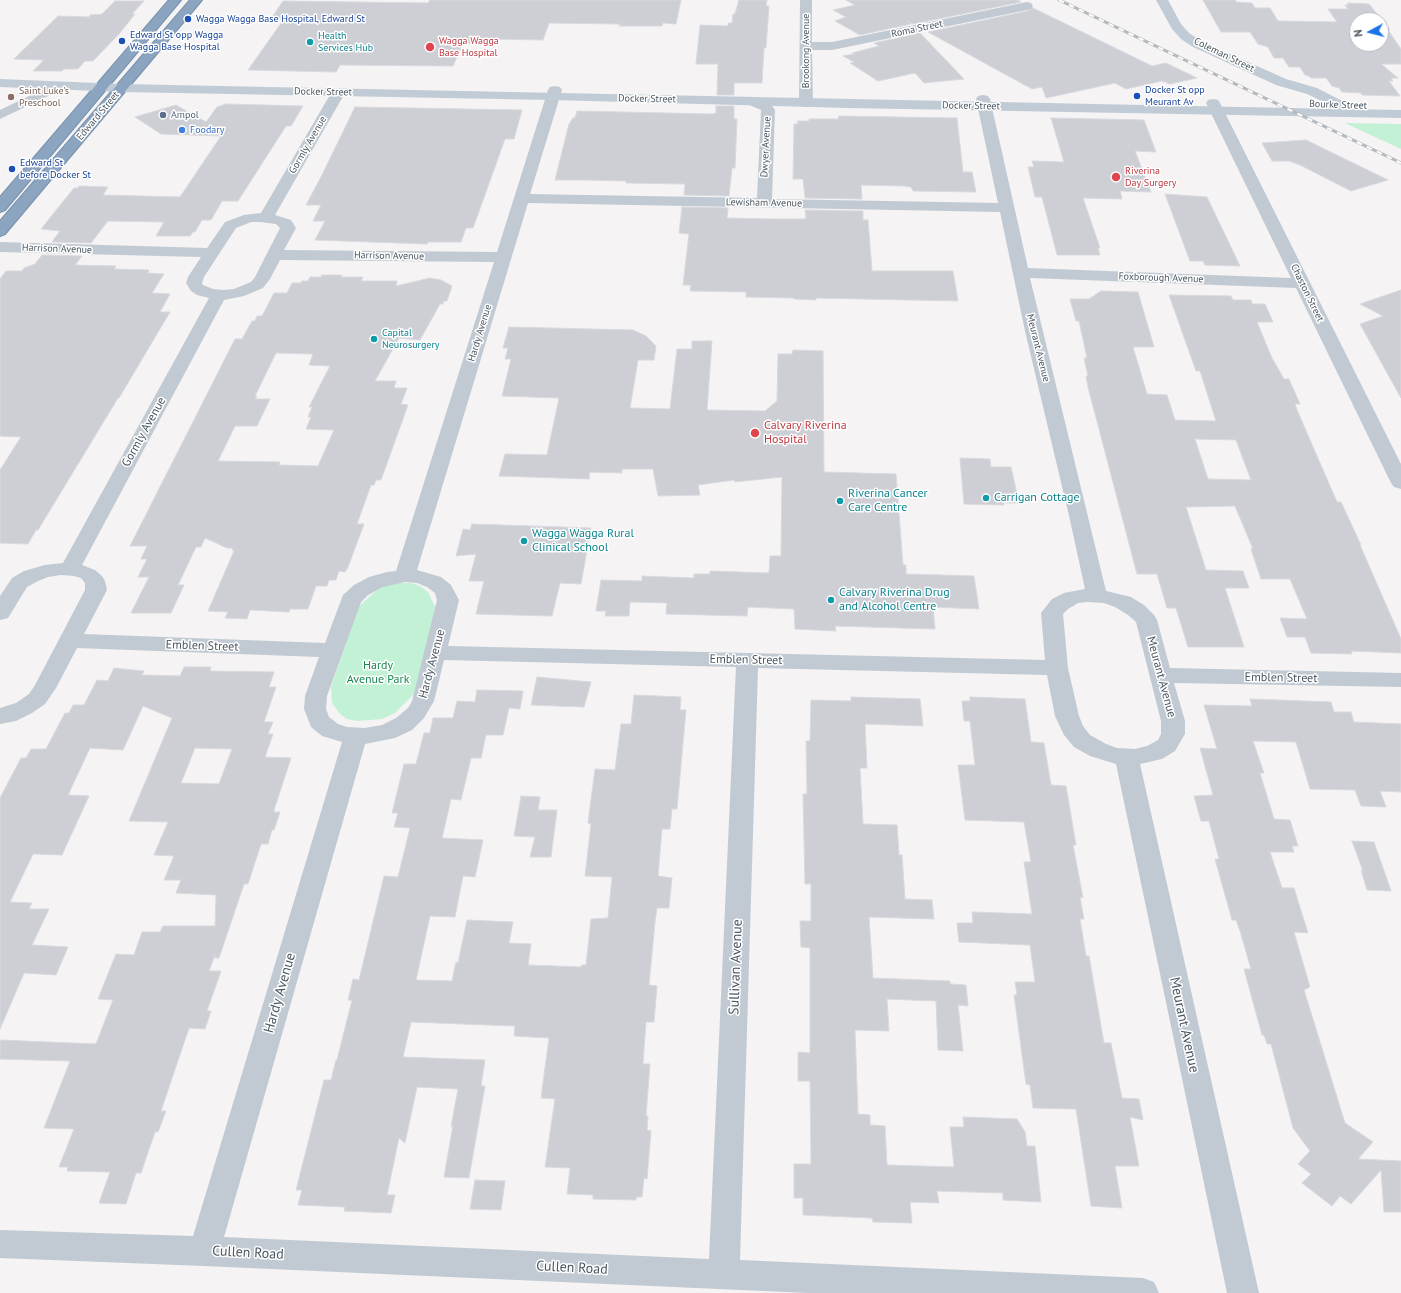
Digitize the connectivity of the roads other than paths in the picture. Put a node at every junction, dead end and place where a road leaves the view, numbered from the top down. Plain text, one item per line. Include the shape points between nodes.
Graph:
1 (175, 0) edge
2 (196, 0) edge
3 (806, 0) edge
4 (1162, 0) edge
5 (1027, 6) dead end
6 (806, 46) junction
7 (0, 77) edge
8 (1281, 82) junction
9 (0, 83) edge
10 (102, 84) junction
11 (125, 85) junction
12 (58, 86) junction
13 (338, 92) junction
14 (554, 93) junction
15 (806, 99) junction
16 (752, 101) junction
17 (984, 103) junction
18 (1276, 104) joint
19 (1316, 104) junction
20 (1339, 105) junction
21 (1215, 107) junction
22 (1401, 107) edge
23 (1294, 112) joint
24 (1401, 114) edge
25 (0, 115) edge
26 (522, 198) junction
27 (764, 203) junction
28 (0, 207) edge
29 (1006, 208) junction
30 (266, 217) junction
31 (0, 231) edge
32 (0, 248) edge
33 (211, 253) junction
34 (274, 255) junction
35 (504, 257) junction
36 (1020, 273) junction
37 (1302, 283) junction
38 (218, 294) junction
39 (1401, 483) edge
40 (69, 570) junction
41 (405, 576) junction
42 (1097, 596) junction
43 (0, 613) edge
44 (70, 641) junction
45 (334, 650) junction
46 (435, 653) junction
47 (747, 660) junction
48 (1057, 668) junction
49 (1161, 675) junction
50 (1401, 680) edge
51 (0, 716) edge
52 (356, 736) junction
53 (1126, 756) junction
54 (0, 1244) edge
55 (204, 1251) junction
56 (724, 1275) junction
57 (1143, 1293) edge
58 (1242, 1293) edge

1 - 10 highway, Edward Street
2 - 11 highway, Edward Street
3 - 6 street, Brookong Avenue
4 - 8 main road, Coleman Street via 1176,26 1197,44
5 - 6 street, Roma Street via 832,46
6 - 15 street, Brookong Avenue
7 - 10 main road, Docker Street
8 - 19 main road, Coleman Street
8 - 20 main road, Coleman Street via 1312,91
9 - 12 main road, Docker Street
10 - 11 main road, Docker Street
10 - 12 main road, Docker Street
10 - 28 highway, Edward Street
11 - 13 main road, Docker Street
11 - 14 main road, Docker Street
11 - 31 highway, Edward Street
12 - 25 street
13 - 14 main road, Docker Street
13 - 30 street, Gormly Avenue
14 - 15 main road, Docker Street
14 - 16 main road, Docker Street
14 - 26 street, Hardy Avenue
15 - 16 main road, Docker Street
15 - 17 main road, Docker Street
16 - 27 street, Dwyer Avenue via 765,106 768,110
17 - 21 main road, Docker Street
17 - 29 street, Meurant Avenue
18 - 19 main road, Bourke Street
18 - 21 main road, Docker Street
19 - 20 main road, Bourke Street
20 - 22 main road, Bourke Street
21 - 23 main road, Docker Street
21 - 37 street, Chaston Street
23 - 24 main road, Bourke Street
26 - 27 street, Lewisham Avenue
26 - 35 street, Hardy Avenue
27 - 29 street, Lewisham Avenue
29 - 36 street, Meurant Avenue
30 - 33 street via 249,218 230,224
30 - 34 street via 280,220 286,223 288,228
32 - 33 street, Harrison Avenue
33 - 38 street via 194,283 203,292
34 - 35 street, Harrison Avenue
34 - 38 street via 257,284 238,293
35 - 41 street, Hardy Avenue
36 - 37 street, Foxborough Avenue
36 - 42 street, Meurant Avenue
37 - 39 street, Chaston Street
38 - 40 street, Gormly Avenue
40 - 43 street via 46,571 19,583
40 - 44 street via 88,574 95,581 96,590
41 - 45 street, Hardy Avenue via 376,582 361,590 351,600
41 - 46 street, Hardy Avenue via 420,577 434,582 444,590 448,600
42 - 48 street, Meurant Avenue via 1072,598 1060,604 1052,613
42 - 49 street, Meurant Avenue via 1123,602 1146,620
44 - 45 street, Emblen Street
44 - 51 street via 46,688 37,699 24,708
45 - 52 street, Hardy Avenue via 316,696 315,709 319,721 330,730
46 - 47 street, Emblen Street
46 - 52 street, Hardy Avenue via 423,701 416,713 404,724 387,732
47 - 48 street, Emblen Street
47 - 56 street, Sullivan Avenue
48 - 53 street, Meurant Avenue via 1072,729 1082,741 1098,750 1116,756
49 - 50 street, Emblen Street
49 - 53 street, Meurant Avenue via 1173,721 1173,734 1167,744 1154,753
52 - 55 street, Hardy Avenue
53 - 58 street, Meurant Avenue
54 - 55 street, Cullen Road
55 - 56 street, Cullen Road
56 - 57 street, Cullen Road

